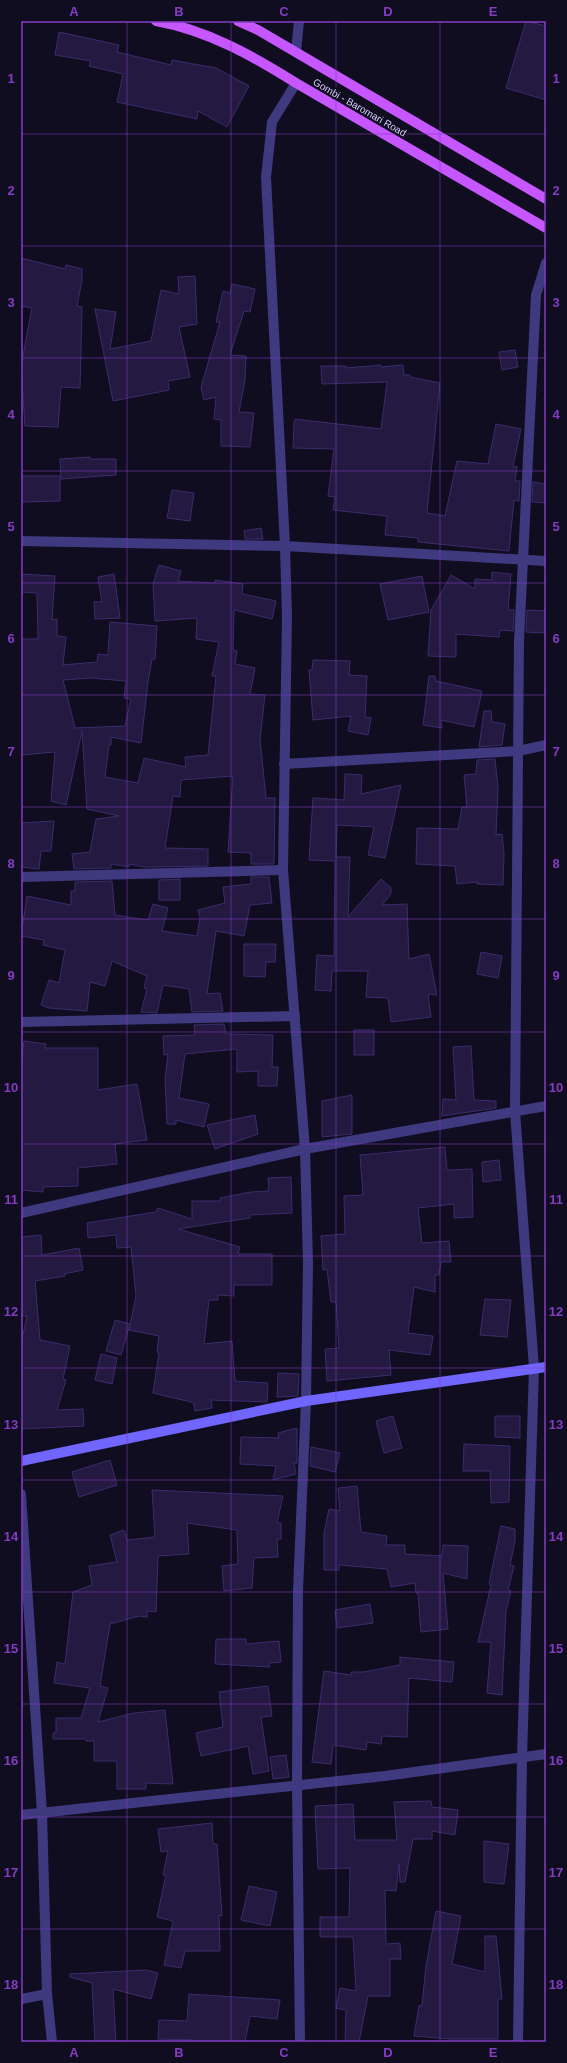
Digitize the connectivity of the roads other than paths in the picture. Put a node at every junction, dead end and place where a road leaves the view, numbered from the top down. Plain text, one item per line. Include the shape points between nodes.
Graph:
1 (156, 21) edge
2 (238, 21) edge
3 (299, 21) edge
4 (296, 52) junction
5 (296, 83) junction
6 (546, 199) edge
7 (546, 228) edge
8 (546, 263) edge
9 (21, 542) edge
10 (285, 546) junction
11 (524, 559) junction
12 (546, 561) edge
13 (546, 746) edge
14 (518, 751) junction
15 (284, 764) junction
16 (283, 870) junction
17 (21, 876) edge
18 (295, 1016) junction
19 (21, 1022) edge
20 (546, 1106) edge
21 (515, 1112) junction
22 (305, 1149) junction
23 (21, 1213) edge
24 (546, 1367) edge
25 (534, 1368) junction
26 (306, 1401) junction
27 (21, 1462) edge
28 (21, 1494) edge
29 (546, 1754) edge
30 (522, 1757) junction
31 (297, 1785) junction
32 (42, 1812) junction
33 (21, 1815) edge
34 (47, 1994) junction
35 (21, 1999) edge
36 (52, 2042) edge
37 (300, 2042) edge
38 (518, 2042) edge

1 - 5 main road, Gombi - Baromari Road via 213,38 258,59
2 - 4 main road, Gombi - Baromari Road
3 - 4 street
4 - 6 main road, Gombi - Baromari Road
5 - 7 main road, Gombi - Baromari Road
5 - 10 street via 272,122 266,177
8 - 11 street via 536,295
9 - 10 street
10 - 11 street
10 - 15 street via 287,616
11 - 12 street
11 - 14 street via 519,641
13 - 14 street
14 - 15 street
14 - 21 street
15 - 16 street
16 - 17 street
16 - 18 street
18 - 19 street
18 - 22 street
20 - 21 street
21 - 22 street
21 - 25 street
22 - 23 street
22 - 26 street via 308,1263
24 - 25 street
25 - 26 street
25 - 30 street
26 - 27 street
26 - 31 street via 298,1590
28 - 32 street
29 - 30 street
30 - 31 street
30 - 38 street
31 - 32 street
31 - 37 street
32 - 33 street
32 - 34 street
34 - 35 street
34 - 36 street

